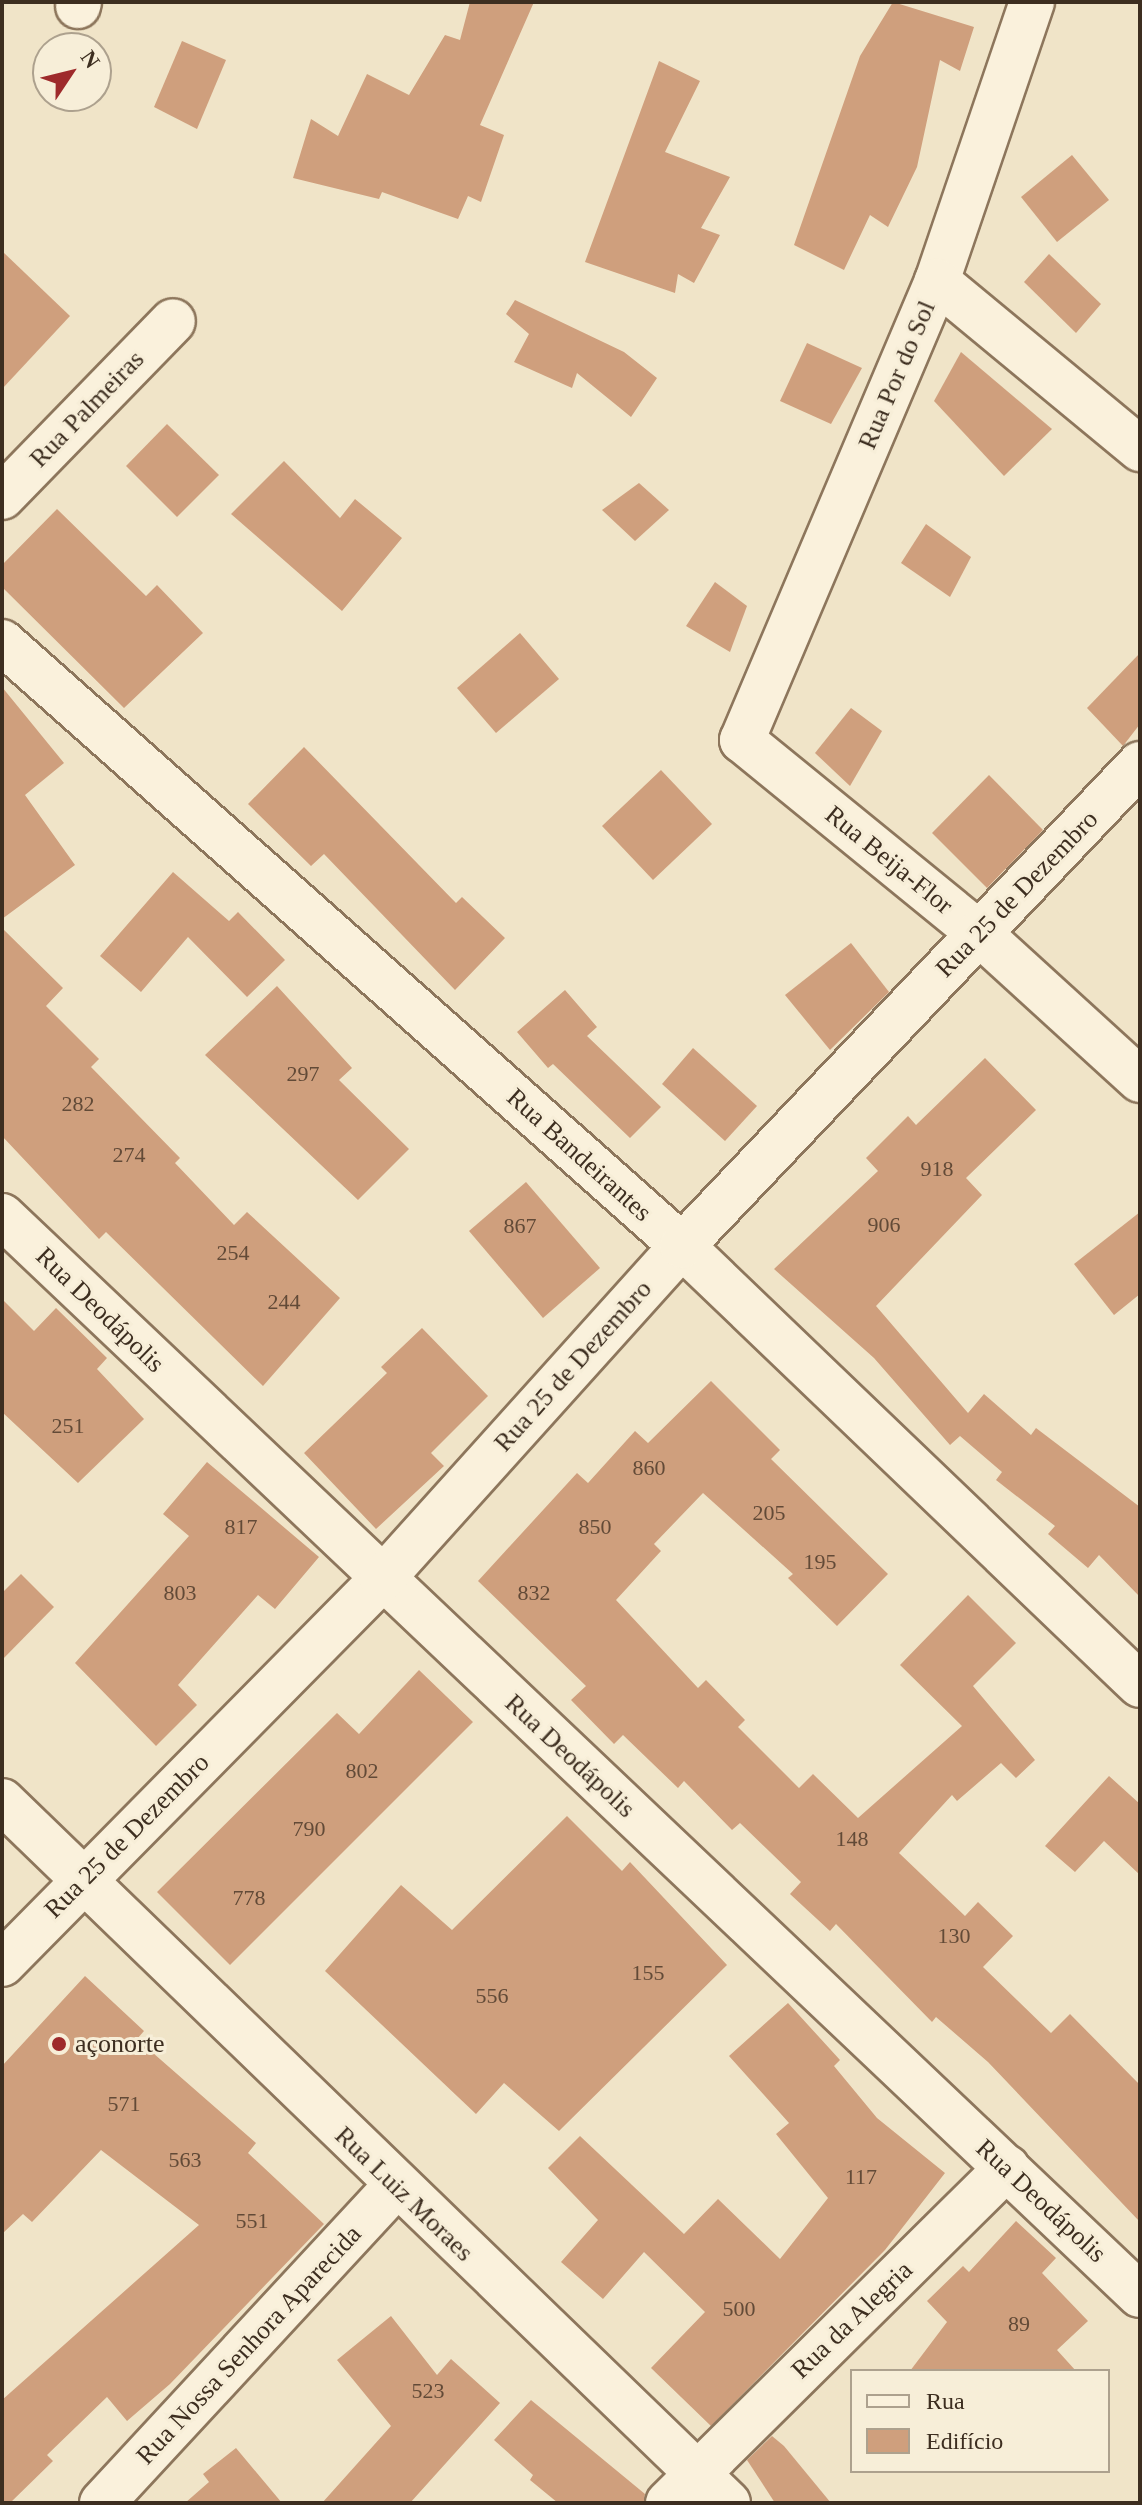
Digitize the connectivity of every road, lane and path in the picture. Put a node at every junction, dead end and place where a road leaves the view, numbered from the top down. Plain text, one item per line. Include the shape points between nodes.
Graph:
1 (1032, 2) edge
2 (937, 281) junction
3 (173, 321) dead end
4 (1140, 449) edge
5 (2, 497) edge
6 (2, 642) edge
7 (742, 740) joint
8 (1140, 764) edge
9 (979, 933) junction
10 (1140, 1080) edge
11 (2, 1216) edge
12 (682, 1246) junction
13 (382, 1579) junction
14 (1140, 1685) edge
15 (2, 1801) edge
16 (84, 1880) junction
17 (2, 1964) edge
18 (1007, 2168) junction
19 (395, 2187) junction
20 (1140, 2295) edge
21 (682, 2488) edge
22 (102, 2503) edge
23 (728, 2503) edge

1 - 2 street, Rua Por do Sol
2 - 4 street
2 - 7 street, Rua Por do Sol
3 - 5 street, Rua Palmeiras
6 - 12 street, Rua Bandeirantes
7 - 9 street, Rua Beija-Flor
8 - 9 street, Rua 25 de Dezembro
9 - 10 street, Rua Beija-Flor
9 - 12 street, Rua 25 de Dezembro
11 - 13 street, Rua Deodápolis
12 - 13 street, Rua 25 de Dezembro
12 - 14 street, Rua Bandeirantes
13 - 16 street, Rua 25 de Dezembro
13 - 18 street, Rua Deodápolis
15 - 16 street, Rua Luiz Moraes
16 - 17 street, Rua 25 de Dezembro
16 - 19 street, Rua Luiz Moraes
18 - 20 street, Rua Deodápolis
18 - 21 street, Rua da Alegria
19 - 21 street, Rua Luiz Moraes
19 - 22 street, Rua Nossa Senhora Aparecida
21 - 23 street, Rua Luiz Moraes

